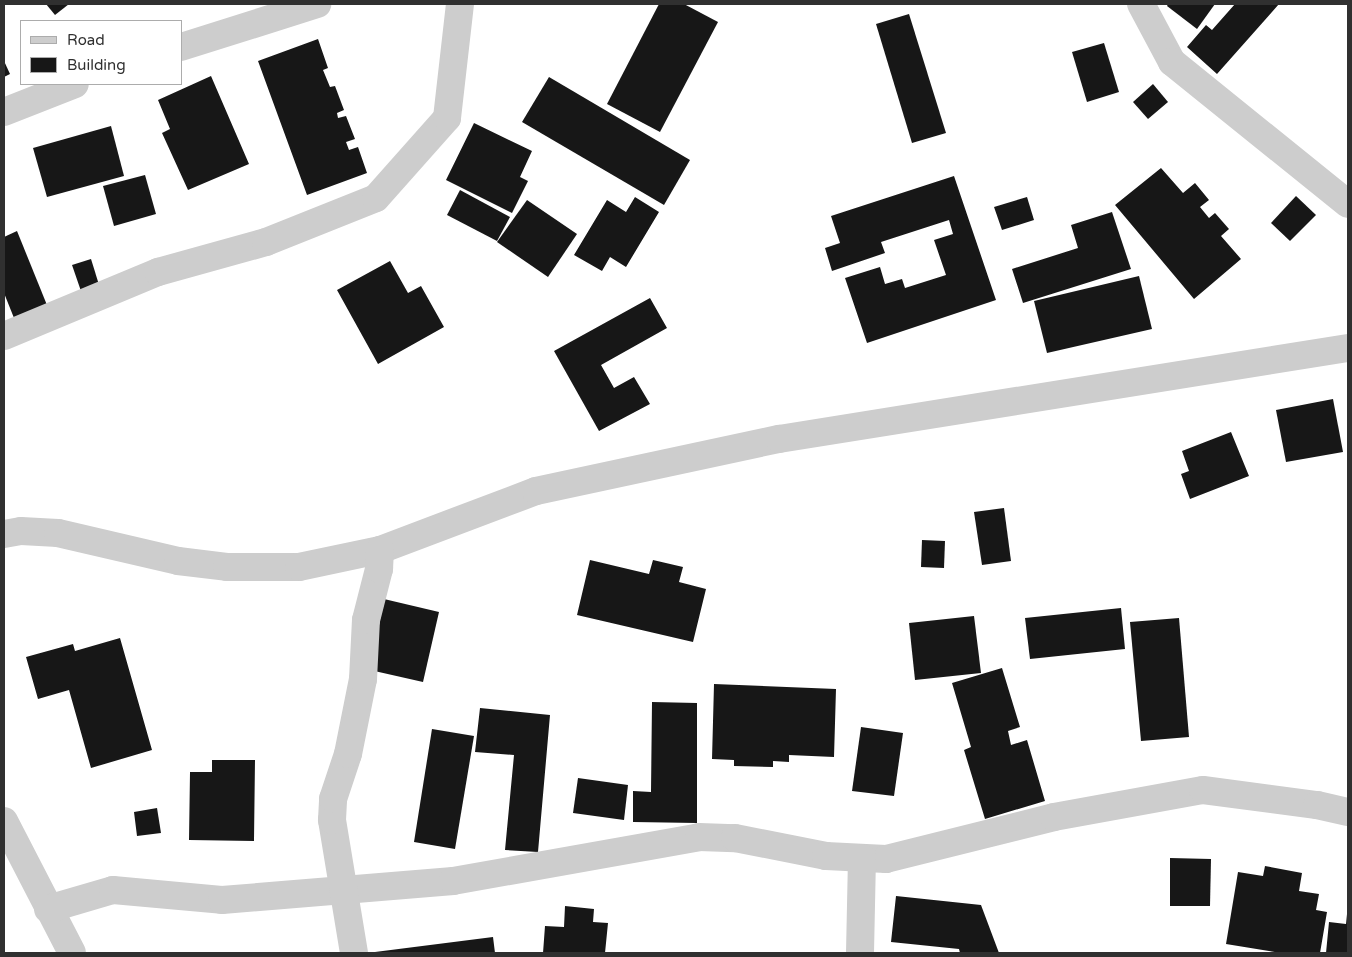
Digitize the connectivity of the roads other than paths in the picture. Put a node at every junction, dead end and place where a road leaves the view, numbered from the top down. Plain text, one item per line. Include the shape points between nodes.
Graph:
1 (317, 4) edge
2 (460, 4) edge
3 (1140, 4) edge
4 (182, 47) edge
5 (72, 85) edge
6 (4, 112) edge
7 (1348, 204) edge
8 (4, 336) edge
9 (1348, 348) edge
10 (4, 534) edge
11 (380, 550) junction
12 (1348, 812) edge
13 (4, 821) edge
14 (862, 858) junction
15 (344, 890) junction
16 (48, 909) junction
17 (72, 953) edge
18 (354, 953) edge
19 (860, 953) edge

1 - 4 street
2 - 8 street via 447,118 376,198 266,242 158,272
3 - 7 street via 1172,62
5 - 6 street
9 - 11 street via 779,439 536,491
10 - 11 street via 58,532 178,561 227,566 299,567
11 - 15 street via 379,569 366,620 363,679 348,754 333,799 332,820
12 - 14 street via 1317,804 1203,790 1054,817 886,859
13 - 16 street
14 - 15 street via 826,856 735,838 699,837 453,881
14 - 19 street
15 - 16 street via 222,900 113,890
15 - 18 street
16 - 17 street

